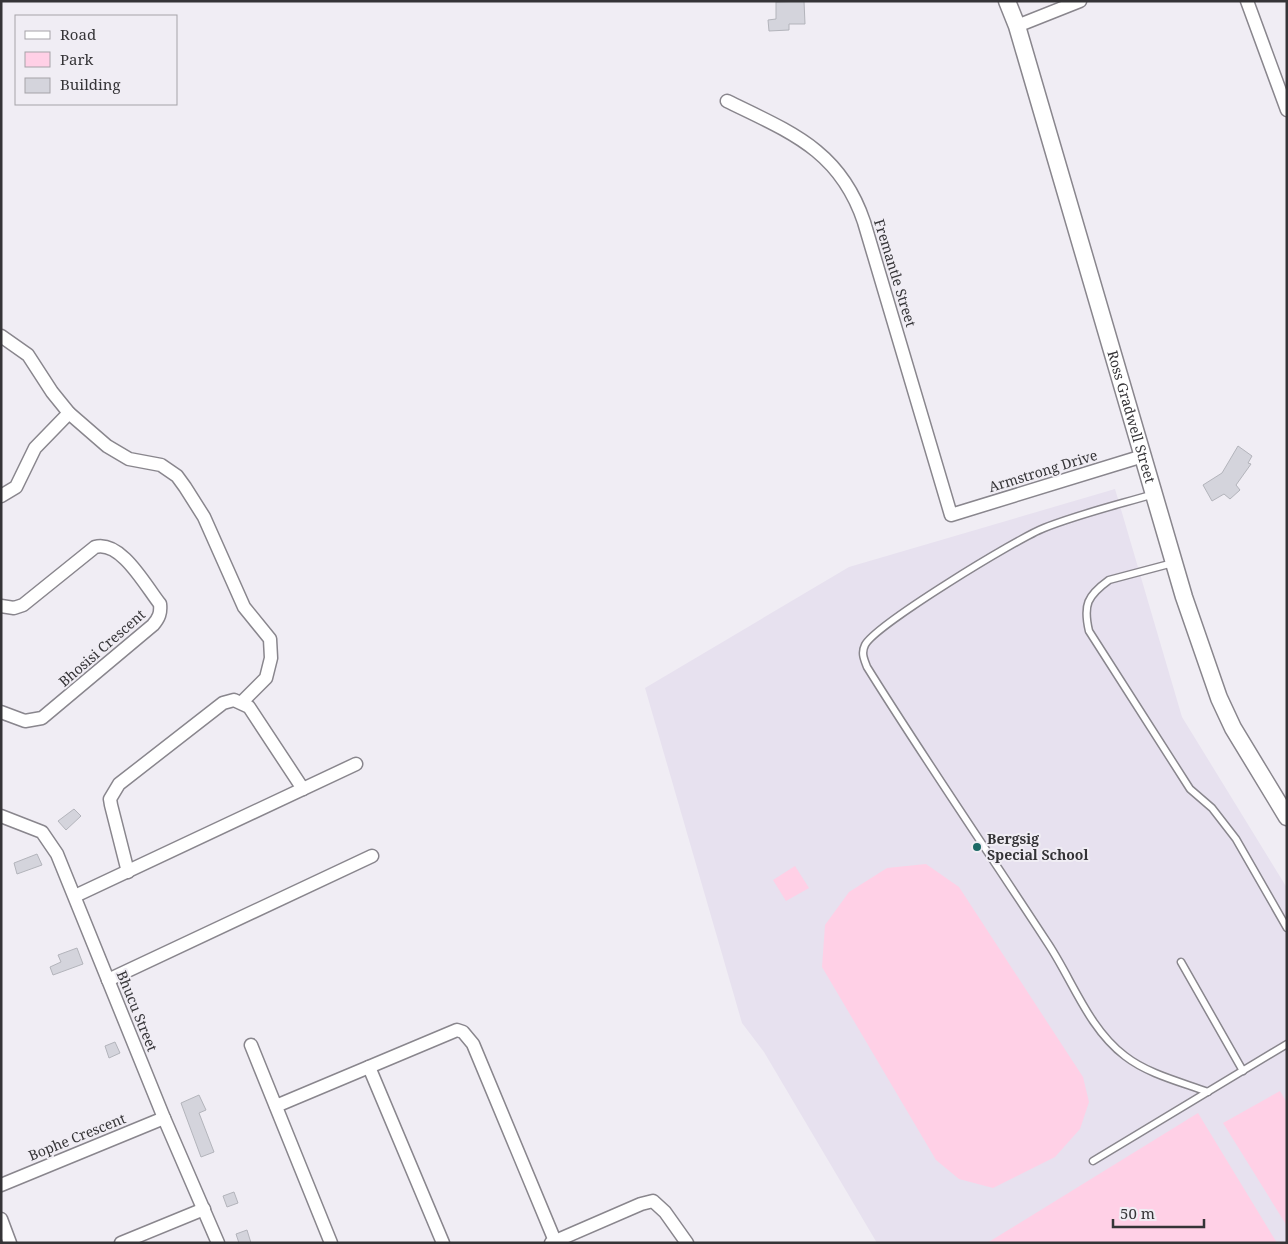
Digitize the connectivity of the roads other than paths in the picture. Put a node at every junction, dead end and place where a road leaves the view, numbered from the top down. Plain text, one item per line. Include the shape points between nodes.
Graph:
1 (1007, 1) edge
2 (1080, 1) edge
3 (1248, 1) edge
4 (1017, 26) junction
5 (727, 101) dead end
6 (1287, 110) edge
7 (1, 336) edge
8 (69, 413) junction
9 (1143, 456) junction
10 (1154, 494) junction
11 (1, 496) edge
12 (951, 514) joint
13 (1173, 563) junction
14 (1, 606) edge
15 (242, 702) junction
16 (1, 712) edge
17 (356, 764) dead end
18 (303, 789) junction
19 (1285, 811) edge
20 (1, 816) edge
21 (372, 856) dead end
22 (128, 872) junction
23 (75, 896) junction
24 (1287, 928) edge
25 (1181, 962) dead end
26 (108, 980) junction
27 (1287, 1044) edge
28 (251, 1045) dead end
29 (369, 1066) junction
30 (1243, 1071) junction
31 (1208, 1092) junction
32 (276, 1106) junction
33 (164, 1118) junction
34 (1093, 1161) dead end
35 (1, 1185) edge
36 (204, 1209) junction
37 (1, 1219) edge
38 (553, 1242) edge
39 (10, 1243) edge
40 (120, 1243) edge
41 (218, 1243) edge
42 (331, 1243) edge
43 (443, 1243) edge
44 (687, 1243) edge

1 - 4 street, Ross Gradwell Street
2 - 4 street
3 - 6 street
4 - 9 street, Ross Gradwell Street
5 - 12 street, Fremantle Street via 805,141 826,157 849,188 864,222
7 - 8 street via 28,355
8 - 11 street via 35,448 16,487
8 - 15 street via 116,453 161,465 177,476 204,517 244,607 270,639 271,658 266,678
9 - 10 street, Ross Gradwell Street
9 - 12 street, Armstrong Drive
10 - 13 street, Ross Gradwell Street
10 - 31 lane via 1032,533 899,615 872,636 862,655 916,746 1048,944 1105,1038 1126,1057 1149,1070
13 - 19 street, Ross Gradwell Street via 1219,698 1233,728
13 - 24 lane via 1109,580 1101,586 1085,609 1089,631 1190,789 1212,808 1236,840
14 - 16 street, Bhosisi Crescent via 14,608 22,605 95,546 102,545 120,553 160,604 161,611 153,625 42,718 25,721
15 - 18 street via 249,707
15 - 22 street via 223,703 209,712 119,784 111,805
17 - 18 street
18 - 22 street
20 - 23 street, Bhucu Street via 42,832 58,854
21 - 26 street
22 - 23 street
23 - 26 street, Bhucu Street
25 - 30 lane
26 - 33 street, Bhucu Street
27 - 30 lane
28 - 32 street
29 - 32 street
29 - 38 street via 457,1030 467,1036
29 - 43 street
30 - 31 lane
31 - 34 lane
32 - 42 street
33 - 35 street, Bophe Crescent
33 - 36 street, Bhucu Street
36 - 40 street
36 - 41 street, Bhucu Street
37 - 39 street
38 - 44 street via 653,1201

